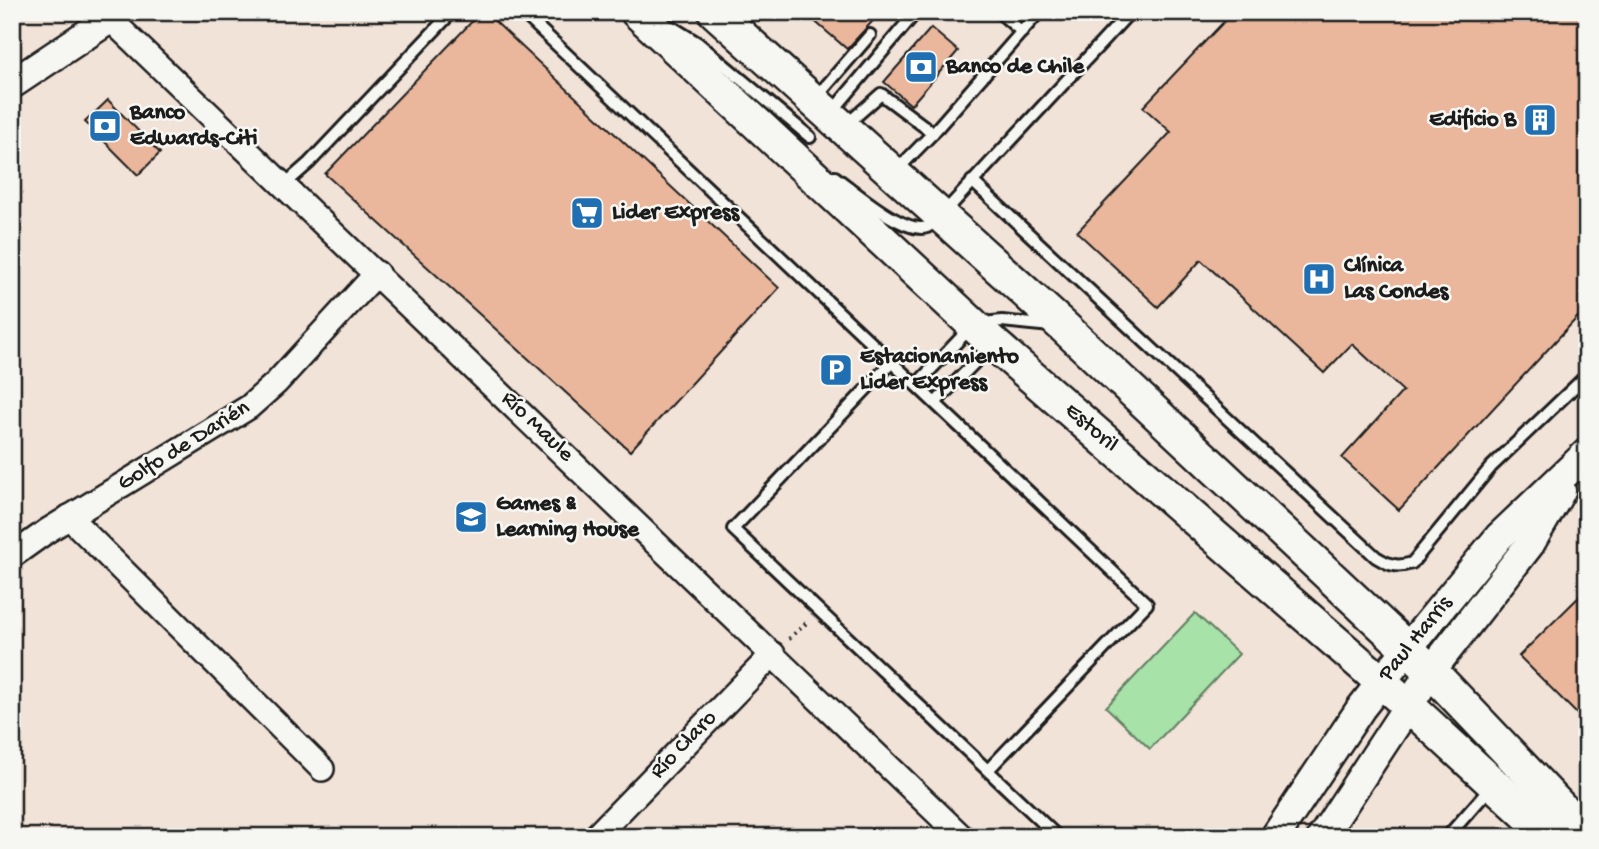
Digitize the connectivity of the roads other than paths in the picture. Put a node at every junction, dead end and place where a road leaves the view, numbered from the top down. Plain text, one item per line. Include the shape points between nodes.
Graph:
1 (452, 12) edge
2 (522, 12) edge
3 (637, 12) edge
4 (649, 12) edge
5 (715, 12) edge
6 (916, 12) edge
7 (999, 12) edge
8 (1039, 12) edge
9 (1130, 12) edge
10 (115, 16) edge
11 (1022, 32) junction
12 (870, 35) dead end
13 (12, 84) edge
14 (824, 120) junction
15 (933, 134) junction
16 (780, 144) junction
17 (894, 173) junction
18 (972, 181) junction
19 (284, 185) junction
20 (940, 217) junction
21 (377, 273) junction
22 (1064, 327) junction
23 (984, 334) junction
24 (892, 362) junction
25 (1587, 375) edge
26 (916, 385) junction
27 (935, 403) junction
28 (1583, 456) edge
29 (69, 517) junction
30 (12, 556) edge
31 (1407, 649) junction
32 (773, 654) junction
33 (1431, 671) junction
34 (1381, 682) junction
35 (1409, 706) junction
36 (321, 769) dead end
37 (988, 770) junction
38 (1493, 784) junction
39 (1587, 835) edge
40 (595, 837) edge
41 (962, 837) edge
42 (1058, 837) edge
43 (1275, 837) edge
44 (1322, 837) edge
45 (1447, 837) edge
46 (1551, 837) edge

1 - 19 lane
2 - 24 lane
3 - 16 main road, Estoril
4 - 14 lane
5 - 14 main road
6 - 14 lane
7 - 11 lane
8 - 11 lane
9 - 18 lane
10 - 13 street
10 - 19 street, Río Maule
11 - 15 lane
12 - 14 lane
14 - 15 lane via 881,94
14 - 17 main road
15 - 17 lane
16 - 20 lane via 895,220 926,227
16 - 23 main road, Estoril
17 - 20 main road
18 - 20 lane
18 - 25 lane via 1182,380 1388,564 1412,563 1491,467
19 - 21 street, Río Maule
20 - 22 main road
21 - 29 street, Golfo de Darién via 249,407
21 - 32 street, Río Maule
22 - 23 lane via 1002,321
22 - 31 main road
23 - 26 lane
23 - 27 lane
23 - 34 main road, Estoril
24 - 26 lane
24 - 37 lane via 733,529
26 - 27 lane
27 - 37 lane via 1147,604
28 - 31 street, Paul Harris via 1499,537
28 - 33 street, Paul Harris via 1530,544
29 - 30 street, Golfo de Darién
29 - 36 street
31 - 33 main road
31 - 34 street, Paul Harris
32 - 40 street, Río Claro
32 - 41 street, Río Maule
33 - 35 street, Paul Harris
33 - 39 main road
34 - 35 main road, Estoril
34 - 43 street, Paul Harris
35 - 38 main road, Estoril
35 - 44 street, Paul Harris
37 - 42 lane
38 - 45 lane
38 - 46 main road, Estoril

